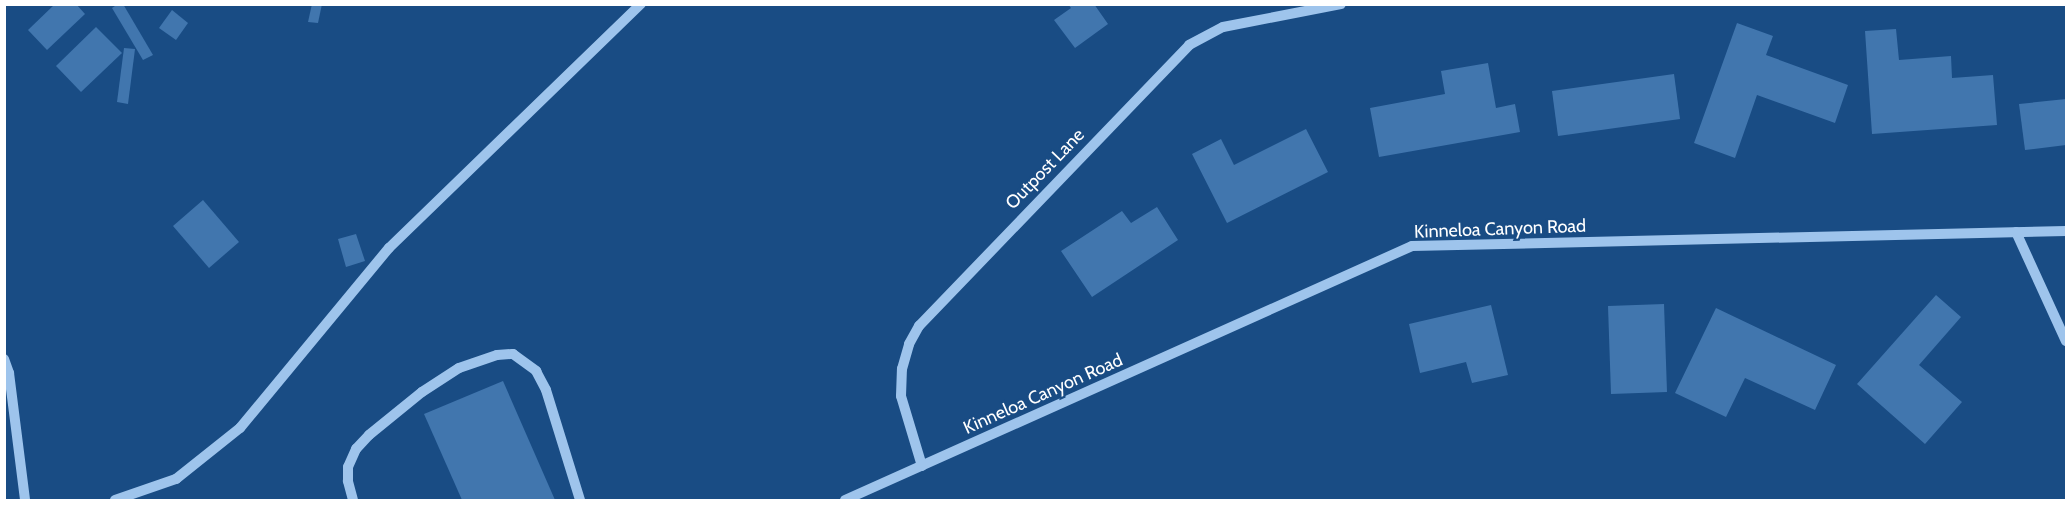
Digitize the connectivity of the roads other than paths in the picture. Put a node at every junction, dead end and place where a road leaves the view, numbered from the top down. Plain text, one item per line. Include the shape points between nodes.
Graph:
1 (641, 4) edge
2 (1341, 4) edge
3 (2067, 231) edge
4 (2016, 232) junction
5 (2067, 341) edge
6 (4, 359) edge
7 (922, 466) junction
8 (25, 501) edge
9 (116, 501) edge
10 (353, 501) edge
11 (580, 501) edge
12 (845, 501) edge

1 - 9 street via 389,248 240,428 176,479
2 - 7 street, Outpost Lane via 1223,27 1189,45 919,326 902,369 901,396
3 - 4 street, Kinneloa Canyon Road
4 - 5 street
4 - 7 street, Kinneloa Canyon Road via 1412,246
6 - 8 street
7 - 12 street, Kinneloa Canyon Road
10 - 11 street via 348,467 356,449 369,435 459,368 496,355 513,354 536,371 546,390

